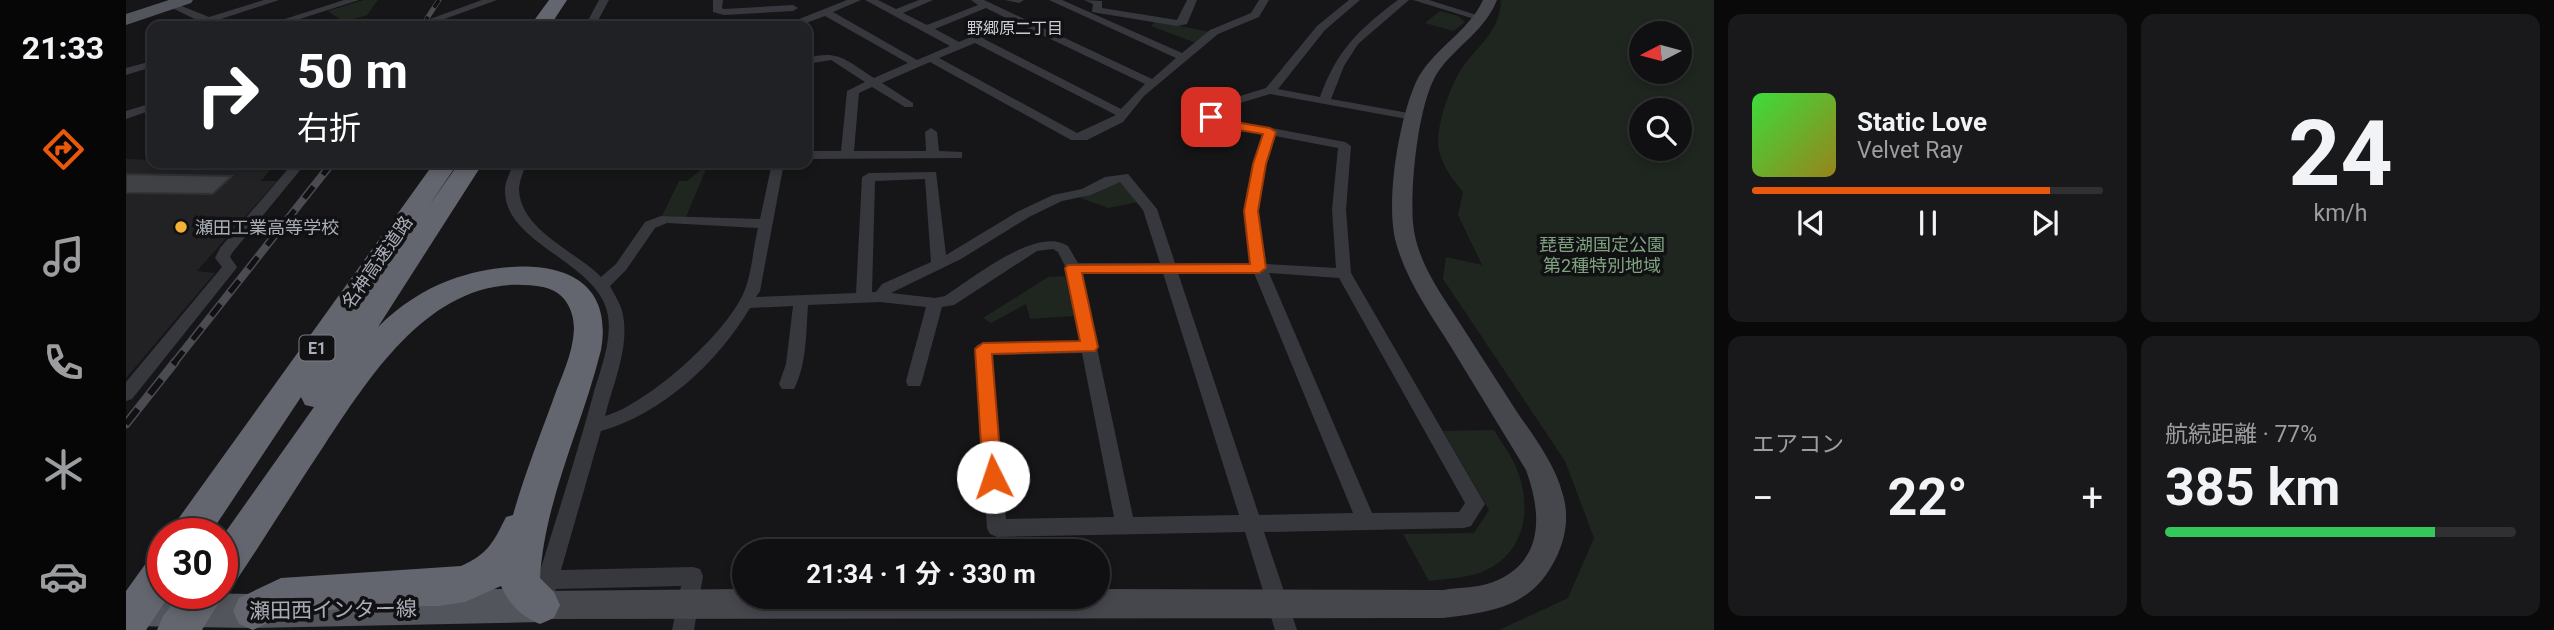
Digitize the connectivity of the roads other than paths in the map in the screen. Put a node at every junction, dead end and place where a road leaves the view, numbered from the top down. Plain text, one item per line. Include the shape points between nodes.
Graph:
1 (274, 0) edge
2 (354, 0) edge
3 (492, 0) edge
4 (558, 0) edge
5 (578, 0) edge
6 (604, 0) edge
7 (718, 0) edge
8 (856, 0) edge
9 (870, 0) edge
10 (928, 0) edge
11 (1010, 0) edge
12 (1019, 0) edge
13 (1054, 0) edge
14 (1089, 0) edge
15 (1192, 0) edge
16 (1264, 0) edge
17 (1354, 0) edge
18 (1404, 0) edge
19 (1418, 0) edge
20 (178, 2) edge
21 (981, 2) edge
22 (768, 5) edge
23 (793, 8) dead end
24 (1485, 9) edge
25 (825, 12) junction
26 (895, 13) junction
27 (126, 20) edge
28 (1019, 20) junction
29 (208, 21) edge
30 (216, 21) edge
31 (285, 21) edge
32 (434, 21) edge
33 (543, 21) edge
34 (564, 21) edge
35 (593, 21) edge
36 (802, 21) edge
37 (926, 29) junction
38 (976, 39) junction
39 (959, 46) junction
40 (930, 58) junction
41 (1185, 58) junction
42 (812, 60) edge
43 (917, 64) junction
44 (147, 66) edge
45 (126, 72) edge
46 (874, 82) junction
47 (1152, 83) junction
48 (1270, 91) junction
49 (1324, 101) junction
50 (909, 104) dead end
51 (147, 108) edge
52 (1123, 114) junction
53 (126, 115) edge
54 (1414, 118) junction
55 (931, 132) dead end
56 (1270, 132) junction
57 (812, 155) edge
58 (847, 155) junction
59 (933, 155) junction
60 (958, 155) dead end
61 (296, 168) edge
62 (443, 168) edge
63 (468, 168) edge
64 (518, 168) edge
65 (777, 168) edge
66 (765, 224) junction
67 (939, 263) junction
68 (1073, 268) junction
69 (1168, 268) junction
70 (1259, 268) junction
71 (1344, 273) junction
72 (602, 285) junction
73 (872, 296) junction
74 (801, 301) junction
75 (746, 303) junction
76 (935, 303) junction
77 (1090, 347) junction
78 (915, 381) dead end
79 (788, 384) dead end
80 (126, 394) edge
81 (593, 426) junction
82 (537, 491) junction
83 (200, 518) edge
84 (1366, 522) junction
85 (1252, 523) junction
86 (1125, 525) junction
87 (238, 536) edge
88 (238, 539) edge
89 (544, 593) junction
90 (147, 595) edge
91 (126, 609) edge
92 (176, 609) edge
93 (191, 609) edge
94 (1282, 617) edge
95 (247, 620) edge
96 (300, 620) edge
97 (126, 625) edge
98 (162, 630) edge
99 (178, 630) edge
100 (682, 630) edge

1 - 30 street
2 - 31 street
3 - 32 street
4 - 33 highway
5 - 34 highway
6 - 35 street
7 - 22 street via 717,10 724,12
8 - 25 street
9 - 26 street
10 - 26 street
11 - 12 street
13 - 41 street
14 - 15 street via 1098,3 1096,10 1177,23 1183,22
16 - 41 street via 1255,15 1224,27
17 - 48 street via 1321,29
18 - 49 street via 1350,43
19 - 24 street
20 - 27 main road
20 - 29 street
21 - 28 street
21 - 37 street
22 - 23 street
24 - 54 street via 1430,72
25 - 36 street
25 - 43 street
26 - 37 street
28 - 38 street
28 - 47 street
37 - 39 street
38 - 39 street
38 - 52 street
39 - 40 street
40 - 43 street
40 - 52 street via 1075,137 1083,138
41 - 47 street
42 - 46 street via 833,57
43 - 46 street
44 - 45 street
46 - 50 street
46 - 58 street via 853,91
47 - 52 street
48 - 49 street
48 - 56 street via 1233,102 1210,120
49 - 54 street
51 - 53 street
54 - 94 street via 1404,222 1414,265 1447,325 1539,467 1550,499 1552,531 1543,557 1507,591 1443,604
55 - 59 street
56 - 70 street via 1251,211
56 - 71 street via 1345,146 1337,199
57 - 58 street
58 - 59 street
59 - 60 street
61 - 80 street via 225,251 222,258 230,267
62 - 83 highway, 名神高速道路 / E1
63 - 87 highway, 名神高速道路 / E1
64 - 72 street via 512,189 514,208 524,225
65 - 66 street
66 - 72 street via 666,219 650,225 621,267
66 - 75 street
67 - 69 street via 1035,209 1123,177 1150,209
67 - 73 street
67 - 73 street via 931,175 869,177
68 - 69 street
68 - 76 street via 1067,252 1046,244 1032,248 949,301
68 - 77 street
69 - 70 street
69 - 85 street
70 - 71 street
70 - 84 street
71 - 84 street via 1475,504 1464,520
72 - 81 street via 613,307 616,336
73 - 74 street
73 - 76 street
74 - 75 street
74 - 79 street
75 - 81 street via 711,350 687,372 636,410 607,425
76 - 78 street
77 - 86 street
77 - 86 street via 983,349 997,528
81 - 89 street
82 - 88 highway via 576,380 589,319 575,290 560,282 533,275 498,277 442,295 387,338
82 - 89 highway via 520,585
82 - 95 highway via 505,559 465,584 281,596
84 - 85 street
85 - 86 street
85 - 94 street
89 - 94 street via 593,603
89 - 96 main road, 瀬田西インター線
89 - 100 street via 693,576
90 - 97 highway
91 - 95 main road, 瀬田西インター線
92 - 98 highway
93 - 99 highway
95 - 96 main road, 瀬田西インター線

